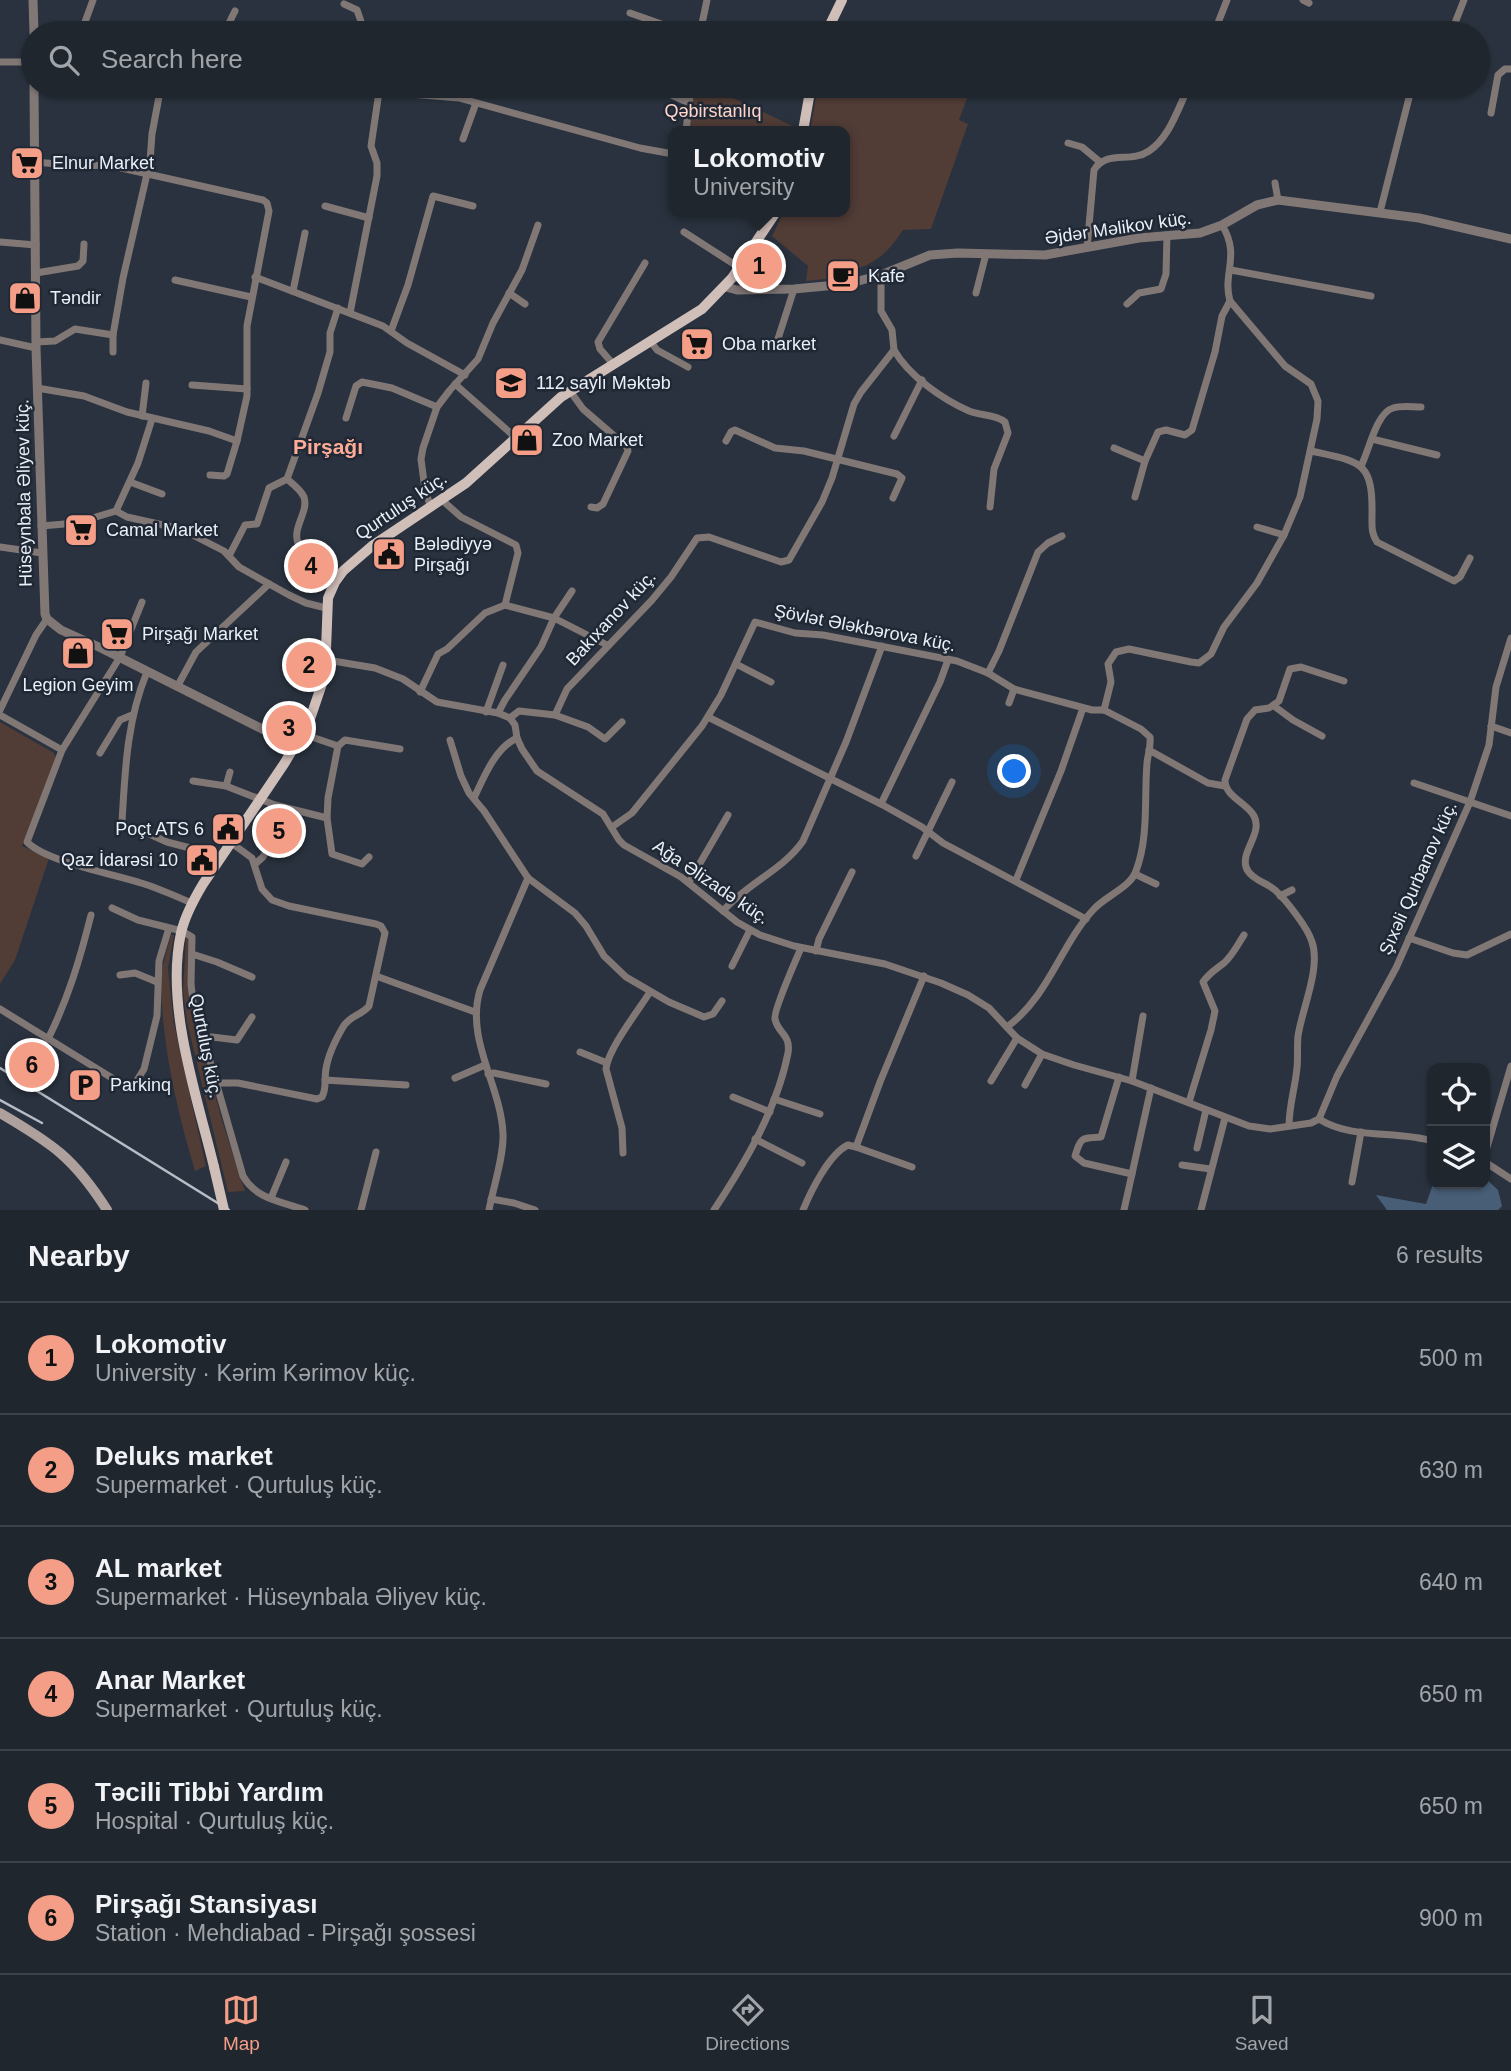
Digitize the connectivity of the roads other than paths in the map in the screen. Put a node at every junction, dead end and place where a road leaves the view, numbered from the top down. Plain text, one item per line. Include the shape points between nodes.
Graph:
1 (33, 0) edge
2 (93, 0) edge
3 (707, 0) edge
4 (842, 0) edge
5 (1227, 0) edge
6 (1464, 0) edge
7 (344, 4) dead end
8 (235, 11) dead end
9 (629, 13) dead end
10 (34, 21) edge
11 (85, 21) edge
12 (230, 21) edge
13 (361, 21) edge
14 (652, 21) edge
15 (702, 21) edge
16 (832, 21) edge
17 (1219, 21) edge
18 (1456, 21) edge
19 (0, 62) edge
20 (21, 62) edge
21 (1511, 69) edge
22 (34, 98) edge
23 (159, 98) edge
24 (378, 98) edge
25 (456, 98) edge
26 (678, 98) edge
27 (690, 98) edge
28 (809, 98) edge
29 (1183, 98) edge
30 (1409, 98) edge
31 (477, 103) junction
32 (689, 103) junction
33 (1491, 113) dead end
34 (687, 126) edge
35 (804, 126) edge
36 (463, 139) dead end
37 (1068, 143) dead end
38 (668, 153) edge
39 (35, 162) junction
40 (1100, 162) junction
41 (148, 172) junction
42 (1275, 183) dead end
43 (435, 186) dead end
44 (433, 196) junction
45 (1278, 200) junction
46 (326, 206) dead end
47 (473, 206) dead end
48 (1380, 212) junction
49 (773, 217) edge
50 (369, 218) junction
51 (538, 225) dead end
52 (1222, 225) junction
53 (684, 232) dead end
54 (306, 233) dead end
55 (1167, 235) junction
56 (1511, 239) edge
57 (0, 242) edge
58 (84, 244) dead end
59 (36, 245) junction
60 (1087, 248) junction
61 (986, 254) junction
62 (645, 263) dead end
63 (740, 268) junction
64 (1231, 270) junction
65 (36, 273) junction
66 (881, 275) junction
67 (255, 276) junction
68 (175, 280) dead end
69 (726, 287) junction
70 (794, 289) junction
71 (293, 291) junction
72 (509, 293) junction
73 (976, 293) dead end
74 (1371, 296) dead end
75 (251, 297) junction
76 (1230, 302) junction
77 (525, 303) dead end
78 (1127, 304) dead end
79 (338, 308) junction
80 (351, 313) junction
81 (391, 331) junction
82 (113, 335) junction
83 (0, 340) edge
84 (651, 342) junction
85 (36, 345) junction
86 (776, 345) dead end
87 (894, 350) junction
88 (113, 352) dead end
89 (614, 365) junction
90 (688, 367) dead end
91 (465, 375) junction
92 (922, 380) junction
93 (146, 383) dead end
94 (455, 384) junction
95 (192, 385) dead end
96 (37, 388) junction
97 (247, 389) junction
98 (570, 391) junction
99 (437, 407) junction
100 (1421, 407) dead end
101 (142, 416) junction
102 (345, 418) dead end
103 (152, 419) junction
104 (894, 436) dead end
105 (516, 438) junction
106 (1372, 439) junction
107 (237, 441) junction
108 (726, 441) dead end
109 (1114, 448) dead end
110 (1311, 451) junction
111 (1437, 455) dead end
112 (837, 458) junction
113 (1145, 461) junction
114 (1361, 466) junction
115 (210, 475) dead end
116 (288, 480) junction
117 (130, 482) junction
118 (162, 494) dead end
119 (1135, 497) dead end
120 (893, 498) dead end
121 (442, 500) junction
122 (592, 507) dead end
123 (990, 507) dead end
124 (431, 508) junction
125 (116, 511) junction
126 (41, 526) junction
127 (1257, 527) dead end
128 (1284, 535) junction
129 (1062, 536) dead end
130 (0, 547) edge
131 (42, 553) junction
132 (229, 556) junction
133 (1469, 558) dead end
134 (339, 575) junction
135 (269, 583) junction
136 (572, 591) dead end
137 (142, 602) dead end
138 (505, 605) junction
139 (326, 608) junction
140 (554, 618) junction
141 (47, 619) junction
142 (1511, 638) edge
143 (607, 645) junction
144 (882, 646) junction
145 (120, 657) junction
146 (327, 660) junction
147 (948, 660) junction
148 (736, 664) junction
149 (503, 665) dead end
150 (147, 672) junction
151 (988, 673) junction
152 (1344, 681) dead end
153 (771, 682) dead end
154 (177, 687) junction
155 (1014, 689) junction
156 (421, 692) junction
157 (1009, 703) dead end
158 (1274, 706) junction
159 (1083, 708) junction
160 (1106, 711) junction
161 (0, 712) edge
162 (486, 712) junction
163 (498, 713) junction
164 (132, 715) junction
165 (555, 715) junction
166 (708, 717) junction
167 (510, 718) junction
168 (622, 722) dead end
169 (1491, 726) junction
170 (1511, 733) edge
171 (303, 734) junction
172 (1322, 736) dead end
173 (517, 738) junction
174 (450, 740) dead end
175 (296, 746) junction
176 (338, 746) junction
177 (400, 749) dead end
178 (62, 750) junction
179 (1149, 750) junction
180 (100, 753) dead end
181 (230, 772) dead end
182 (830, 779) junction
183 (193, 781) dead end
184 (952, 782) dead end
185 (1414, 783) dead end
186 (226, 786) junction
187 (1225, 786) junction
188 (474, 798) junction
189 (258, 800) junction
190 (1470, 803) junction
191 (881, 804) junction
192 (728, 815) dead end
193 (1511, 816) edge
194 (327, 818) junction
195 (612, 827) junction
196 (929, 832) junction
197 (230, 842) junction
198 (289, 845) dead end
199 (221, 856) junction
200 (916, 856) dead end
201 (369, 857) dead end
202 (255, 864) junction
203 (852, 872) dead end
204 (1135, 874) junction
205 (528, 878) junction
206 (1016, 880) junction
207 (688, 883) junction
208 (1156, 884) dead end
209 (1292, 890) dead end
210 (1280, 895) junction
211 (192, 903) junction
212 (112, 908) dead end
213 (723, 911) junction
214 (91, 915) dead end
215 (1086, 919) junction
216 (169, 928) junction
217 (750, 930) junction
218 (181, 931) junction
219 (1511, 934) edge
220 (1244, 935) dead end
221 (1409, 939) junction
222 (800, 948) junction
223 (816, 951) junction
224 (192, 954) junction
225 (732, 966) dead end
226 (120, 975) dead end
227 (376, 976) junction
228 (924, 976) junction
229 (252, 977) dead end
230 (157, 982) junction
231 (650, 992) junction
232 (722, 1001) dead end
233 (0, 1009) edge
234 (475, 1012) junction
235 (1143, 1016) dead end
236 (252, 1017) dead end
237 (1007, 1027) junction
238 (204, 1038) junction
239 (1017, 1038) junction
240 (47, 1039) junction
241 (580, 1052) dead end
242 (1042, 1054) junction
243 (607, 1063) junction
244 (485, 1065) junction
245 (1511, 1066) edge
246 (488, 1074) junction
247 (1119, 1077) junction
248 (455, 1078) dead end
249 (326, 1080) junction
250 (991, 1081) dead end
251 (1132, 1081) junction
252 (217, 1083) junction
253 (546, 1084) dead end
254 (406, 1085) dead end
255 (1025, 1085) dead end
256 (1151, 1088) junction
257 (733, 1097) dead end
258 (774, 1099) junction
259 (1189, 1102) junction
260 (1206, 1110) junction
261 (770, 1112) junction
262 (0, 1113) edge
263 (820, 1114) dead end
264 (1225, 1118) junction
265 (1319, 1119) junction
266 (1289, 1126) junction
267 (1360, 1132) junction
268 (1490, 1137) edge
269 (755, 1139) junction
270 (1427, 1140) edge
271 (856, 1147) junction
272 (1197, 1148) dead end
273 (376, 1152) dead end
274 (623, 1153) dead end
275 (286, 1162) dead end
276 (802, 1163) dead end
277 (1182, 1165) dead end
278 (1490, 1165) edge
279 (912, 1167) dead end
280 (1210, 1169) junction
281 (1132, 1174) junction
282 (1511, 1179) edge
283 (1352, 1182) dead end
284 (271, 1198) junction
285 (491, 1199) junction
286 (107, 1210) edge
287 (225, 1210) edge
288 (305, 1210) edge
289 (361, 1210) edge
290 (489, 1210) edge
291 (534, 1210) edge
292 (715, 1210) edge
293 (803, 1210) edge
294 (1124, 1210) edge
295 (1201, 1210) edge

1 - 10 street
2 - 11 street
3 - 15 street
4 - 16 main road
5 - 17 street
6 - 18 street
7 - 13 street via 357,9
8 - 12 street
9 - 14 street
19 - 20 street
21 - 33 street via 1498,75
22 - 39 street, Hüseynbala Əliyev küç.
23 - 41 street
24 - 50 street via 371,146 377,176
25 - 31 street
26 - 32 street
27 - 32 street
28 - 35 main road
29 - 40 street via 1154,147 1135,157
30 - 48 street
31 - 36 street
31 - 38 street
32 - 34 street
37 - 40 street via 1082,146
39 - 41 street via 100,164
39 - 59 street, Hüseynbala Əliyev küç.
40 - 60 street via 1094,170
41 - 67 street via 267,203
41 - 82 street
42 - 45 street
43 - 44 street
44 - 47 street
44 - 81 street
45 - 48 street, Əjdər Məlikov küç.
45 - 52 street, Əjdər Məlikov küç. via 1245,210
46 - 50 street
48 - 56 street, Əjdər Məlikov küç.
49 - 63 main road, Qurtuluş küç.
50 - 80 street
51 - 72 street
52 - 55 street, Əjdər Məlikov küç. via 1200,233
52 - 64 street via 1231,242
53 - 63 street
54 - 71 street
55 - 60 street, Əjdər Məlikov küç.
55 - 78 street via 1161,289 1139,292
57 - 59 street
58 - 65 street via 83,261 78,266
59 - 65 street, Hüseynbala Əliyev küç.
60 - 61 street, Əjdər Məlikov küç. via 1045,255
61 - 66 street, Əjdər Məlikov küç. via 923,257
61 - 73 street
62 - 89 street via 598,342
63 - 69 main road, Qurtuluş küç.
64 - 74 street
64 - 76 street
65 - 85 street, Hüseynbala Əliyev küç.
66 - 70 street, Əjdər Məlikov küç.
66 - 87 street via 881,312 892,330
67 - 71 street
67 - 75 street
68 - 75 street
69 - 70 street, Əjdər Məlikov küç.
69 - 84 main road, Qurtuluş küç.
70 - 86 street
71 - 79 street
72 - 77 street
72 - 91 street via 483,350
75 - 97 street
76 - 110 street via 1285,366 1316,391
76 - 113 street via 1222,316 1192,430 1185,435 1158,432
79 - 80 street
79 - 116 street via 330,352
80 - 81 street
81 - 91 street
82 - 85 street via 75,329 55,341
82 - 88 street
83 - 85 street
84 - 89 main road, Qurtuluş küç.
84 - 90 street
85 - 96 street, Hüseynbala Əliyev küç.
87 - 92 street
87 - 112 street, Bakıxanov küç. via 857,398
89 - 98 main road, Qurtuluş küç.
91 - 94 street
92 - 104 street
92 - 123 street via 968,410 1005,422 1008,433 994,469
93 - 101 street
94 - 99 street
94 - 105 street
95 - 97 street
96 - 101 street via 84,396
96 - 126 street, Hüseynbala Əliyev küç.
97 - 107 street
98 - 105 main road, Qurtuluş küç.
98 - 122 street via 628,451 603,504
99 - 102 street via 392,388 362,382
99 - 124 street via 421,459
100 - 106 street via 1388,410
101 - 103 street
103 - 107 street
103 - 117 street
105 - 121 main road, Qurtuluş küç.
106 - 111 street
106 - 114 street
107 - 115 street via 227,474
108 - 112 street via 734,430 775,448
109 - 113 street
110 - 114 street
110 - 128 street
112 - 120 street via 900,475
112 - 143 street, Bakıxanov küç. via 822,502 789,560 781,562 709,537 697,538 652,600
113 - 119 street
114 - 133 street via 1371,484 1372,530 1377,542 1454,581
116 - 132 street via 270,488 257,524 245,526
116 - 134 street via 304,501 298,543 323,555
117 - 118 street
117 - 125 street
121 - 124 main road, Qurtuluş küç.
121 - 138 street via 461,517 516,545
124 - 134 main road, Qurtuluş küç. via 372,546
125 - 126 street via 76,523
125 - 132 street via 181,529
126 - 131 street, Hüseynbala Əliyev küç.
127 - 128 street
128 - 160 street via 1205,660 1191,663 1129,649 1116,652 1108,664 1111,682
129 - 151 street via 1038,552
130 - 131 street
131 - 141 street, Hüseynbala Əliyev küç.
132 - 135 street via 239,567
134 - 139 main road, Qurtuluş küç.
135 - 139 street via 298,600
135 - 154 street via 196,652
136 - 140 street
137 - 145 street
138 - 140 street
138 - 156 street via 485,613 439,654
139 - 146 main road, Qurtuluş küç.
140 - 143 street
140 - 163 street via 541,647
141 - 145 street
141 - 161 street
142 - 169 street, Şıxəli Qurbanov küç. via 1496,687
143 - 165 street, Bakıxanov küç. via 567,689
144 - 147 street, Şövlət Ələkbərova küç.
144 - 148 street, Şövlət Ələkbərova küç. via 755,622
144 - 182 street
145 - 150 street
145 - 178 street
146 - 156 street via 375,667
146 - 171 main road, Qurtuluş küç. via 322,689
147 - 151 street, Şövlət Ələkbərova küç.
147 - 191 street
148 - 153 street
148 - 166 street, Şövlət Ələkbərova küç.
149 - 162 street
150 - 154 street
150 - 164 street
151 - 155 street, Şövlət Ələkbərova küç.
152 - 158 street via 1296,667 1287,673
154 - 175 street
155 - 157 street
155 - 159 street, Şövlət Ələkbərova küç.
156 - 162 street via 437,702
158 - 172 street
158 - 187 street via 1255,710 1247,719
159 - 160 street, Şövlət Ələkbərova küç.
159 - 206 street
160 - 179 street via 1149,734
161 - 178 street
162 - 163 street
163 - 167 street
164 - 180 street via 120,719
164 - 199 street via 124,826
165 - 167 street via 519,711
165 - 168 street via 588,727 605,740
166 - 182 street
166 - 195 street, Şövlət Ələkbərova küç. via 632,813
167 - 173 street, Ağa Əlizadə küç.
169 - 170 street
169 - 190 street, Şıxəli Qurbanov küç. via 1487,754
171 - 175 main road, Qurtuluş küç.
171 - 176 street
173 - 188 street via 499,754
173 - 195 street, Ağa Əlizadə küç. via 537,771 596,808
174 - 188 street via 461,776
175 - 189 main road, Qurtuluş küç.
176 - 177 street via 345,740
176 - 194 street
178 - 211 street via 28,838 30,846
179 - 187 street via 1208,783
179 - 204 street via 1144,836
181 - 186 street
182 - 191 street
182 - 213 street via 796,852
183 - 186 street
184 - 196 street
185 - 190 street
186 - 189 street
187 - 210 street via 1255,820 1246,868
188 - 205 street
189 - 194 street
189 - 197 main road, Qurtuluş küç.
190 - 193 street
190 - 221 street, Şıxəli Qurbanov küç.
191 - 196 street
192 - 207 street
194 - 201 street via 332,854 362,864
195 - 207 street, Ağa Əlizadə küç. via 624,845
196 - 200 street
196 - 206 street
197 - 199 main road, Qurtuluş küç.
197 - 202 street
198 - 202 street via 271,840
199 - 211 main road, Qurtuluş küç.
202 - 227 street via 262,889 280,904 381,926 385,939
203 - 223 street
204 - 208 street
204 - 215 street
205 - 231 street via 575,913 611,964
205 - 234 street
206 - 215 street
207 - 213 street, Ağa Əlizadə küç.
209 - 210 street
210 - 266 street via 1312,942 1314,958 1298,1038
211 - 218 main road, Qurtuluş küç.
212 - 216 street
213 - 217 street, Ağa Əlizadə küç.
214 - 240 street via 79,963
215 - 237 street via 1041,990
216 - 218 street
216 - 230 street
217 - 222 street, Ağa Əlizadə küç.
217 - 225 street
218 - 224 street via 192,937
218 - 287 main road, Qurtuluş küç., bridge via 179,1009
219 - 221 street via 1466,955
220 - 259 street via 1233,954 1203,982 1215,1011
221 - 265 street, Şıxəli Qurbanov küç.
222 - 223 street, Ağa Əlizadə küç.
222 - 258 street via 775,1014 789,1045
223 - 228 street, Ağa Əlizadə küç.
224 - 229 street
224 - 238 street via 193,1002
226 - 230 street via 135,973
227 - 234 street
227 - 249 street via 369,1006 343,1026 328,1060
228 - 237 street, Ağa Əlizadə küç. via 979,1001
228 - 271 street
230 - 240 street via 157,1016 144,1069 134,1085 125,1086
231 - 232 street via 704,1017 713,1014
231 - 243 street
233 - 240 street
234 - 244 street
235 - 251 street
236 - 238 street via 237,1040
237 - 239 street, Ağa Əlizadə küç.
238 - 252 street
239 - 242 street, Ağa Əlizadə küç.
239 - 250 street
241 - 243 street
242 - 247 street, Ağa Əlizadə küç.
242 - 255 street
243 - 274 street
244 - 246 street
244 - 248 street
245 - 268 street
246 - 253 street
246 - 285 street via 503,1135
247 - 251 street, Ağa Əlizadə küç.
247 - 281 street via 1101,1137 1080,1140 1075,1156 1084,1163
249 - 252 street via 324,1093 317,1099
249 - 254 street
251 - 256 street, Ağa Əlizadə küç.
252 - 284 street via 243,1176 257,1194
256 - 259 street, Ağa Əlizadə küç.
256 - 281 street
257 - 261 street
258 - 261 street
258 - 263 street
259 - 260 street, Ağa Əlizadə küç.
260 - 264 street, Ağa Əlizadə küç.
260 - 272 street
261 - 269 street
262 - 286 main road via 69,1158
264 - 266 street, Ağa Əlizadə küç. via 1263,1129
264 - 280 street
265 - 266 street, Ağa Əlizadə küç.
265 - 267 street via 1338,1129
267 - 270 street
267 - 283 street
269 - 276 street
269 - 292 street
271 - 279 street
271 - 293 street via 842,1147
273 - 289 street
275 - 284 street
277 - 280 street
278 - 282 street
280 - 295 street
281 - 294 street
284 - 288 street
285 - 290 street
285 - 291 street

